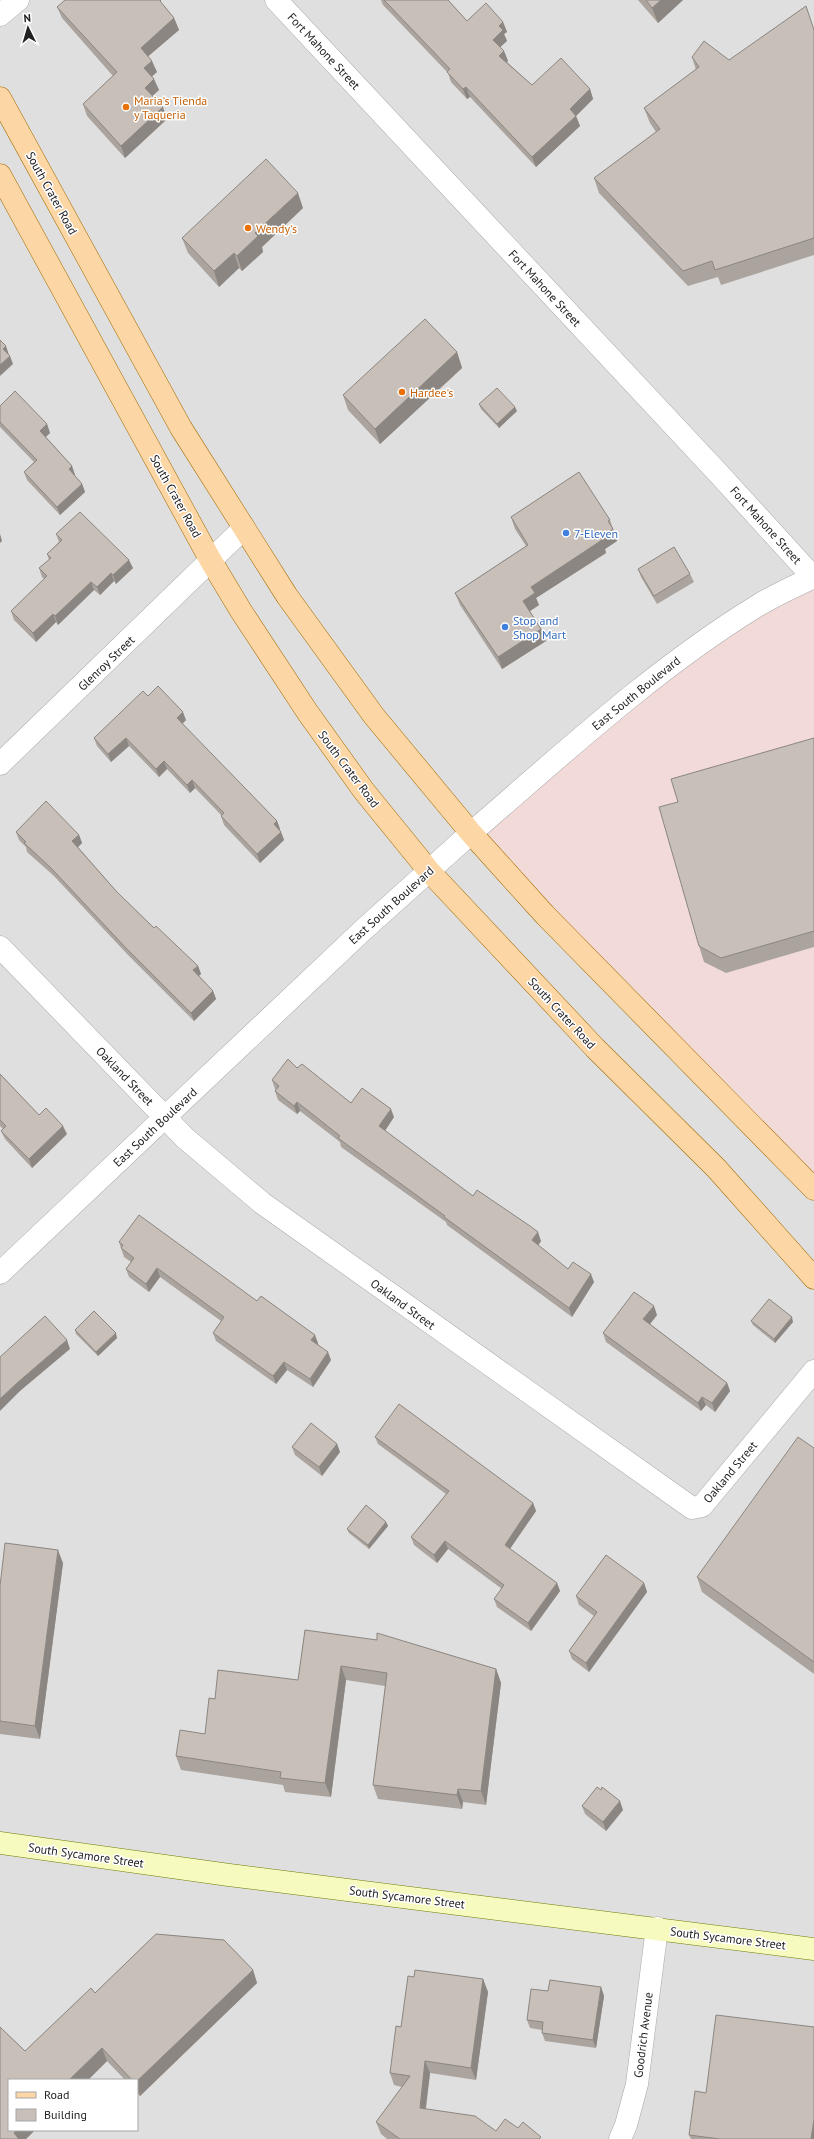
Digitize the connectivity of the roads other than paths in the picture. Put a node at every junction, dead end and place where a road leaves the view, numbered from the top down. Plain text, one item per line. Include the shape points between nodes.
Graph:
1 (18, 0) edge
2 (276, 0) edge
3 (0, 15) edge
4 (0, 98) edge
5 (0, 175) edge
6 (244, 528) junction
7 (211, 561) junction
8 (814, 577) edge
9 (0, 764) edge
10 (471, 833) junction
11 (429, 871) junction
12 (0, 947) edge
13 (165, 1117) junction
14 (814, 1189) edge
15 (0, 1273) edge
16 (814, 1278) edge
17 (814, 1371) edge
18 (0, 1843) edge
19 (657, 1928) junction
20 (814, 1949) edge
21 (620, 2139) edge

1 - 3 street
2 - 8 street, Fort Mahone Street
4 - 6 main road, South Crater Road via 180,428
5 - 7 main road, South Crater Road
6 - 7 street, Glenroy Street
6 - 10 main road, South Crater Road via 287,596 374,716
7 - 9 street, Glenroy Street
7 - 11 main road, South Crater Road via 308,713 364,791
8 - 10 street, East South Boulevard via 759,604 703,641 604,718
10 - 11 street, East South Boulevard
10 - 14 main road, South Crater Road via 545,915
11 - 13 street, East South Boulevard
11 - 16 main road, South Crater Road via 595,1048 716,1168
12 - 13 street, Oakland Street
13 - 15 street, East South Boulevard
13 - 17 street, Oakland Street via 185,1138 262,1203 692,1508 702,1506
18 - 19 main road, South Sycamore Street via 236,1876
19 - 20 main road, South Sycamore Street
19 - 21 street, Goodrich Avenue via 637,2084

